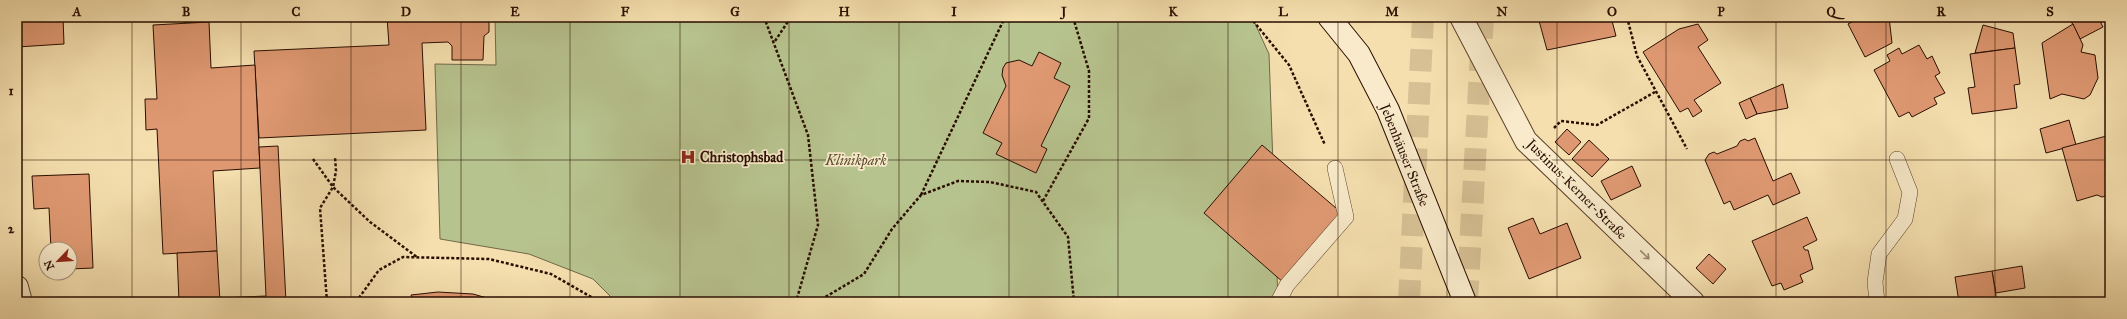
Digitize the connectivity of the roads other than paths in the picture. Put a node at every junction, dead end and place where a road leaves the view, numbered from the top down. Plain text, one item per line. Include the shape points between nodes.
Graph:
1 (1329, 17) edge
2 (1461, 17) edge
3 (1897, 158) dead end
4 (1335, 168) road end
5 (17, 287) edge
6 (21, 302) edge
7 (1278, 302) edge
8 (1464, 302) edge
9 (1693, 302) edge
10 (1877, 302) edge

1 - 8 street, Jebenhäuser Straße via 1359,54 1388,110
2 -> 9 street, Justinus-Kerner-Straße via 1530,144
3 - 10 lane via 1910,192 1905,219 1879,254 1875,282
4 - 7 lane via 1346,217 1287,285
5 - 6 street

